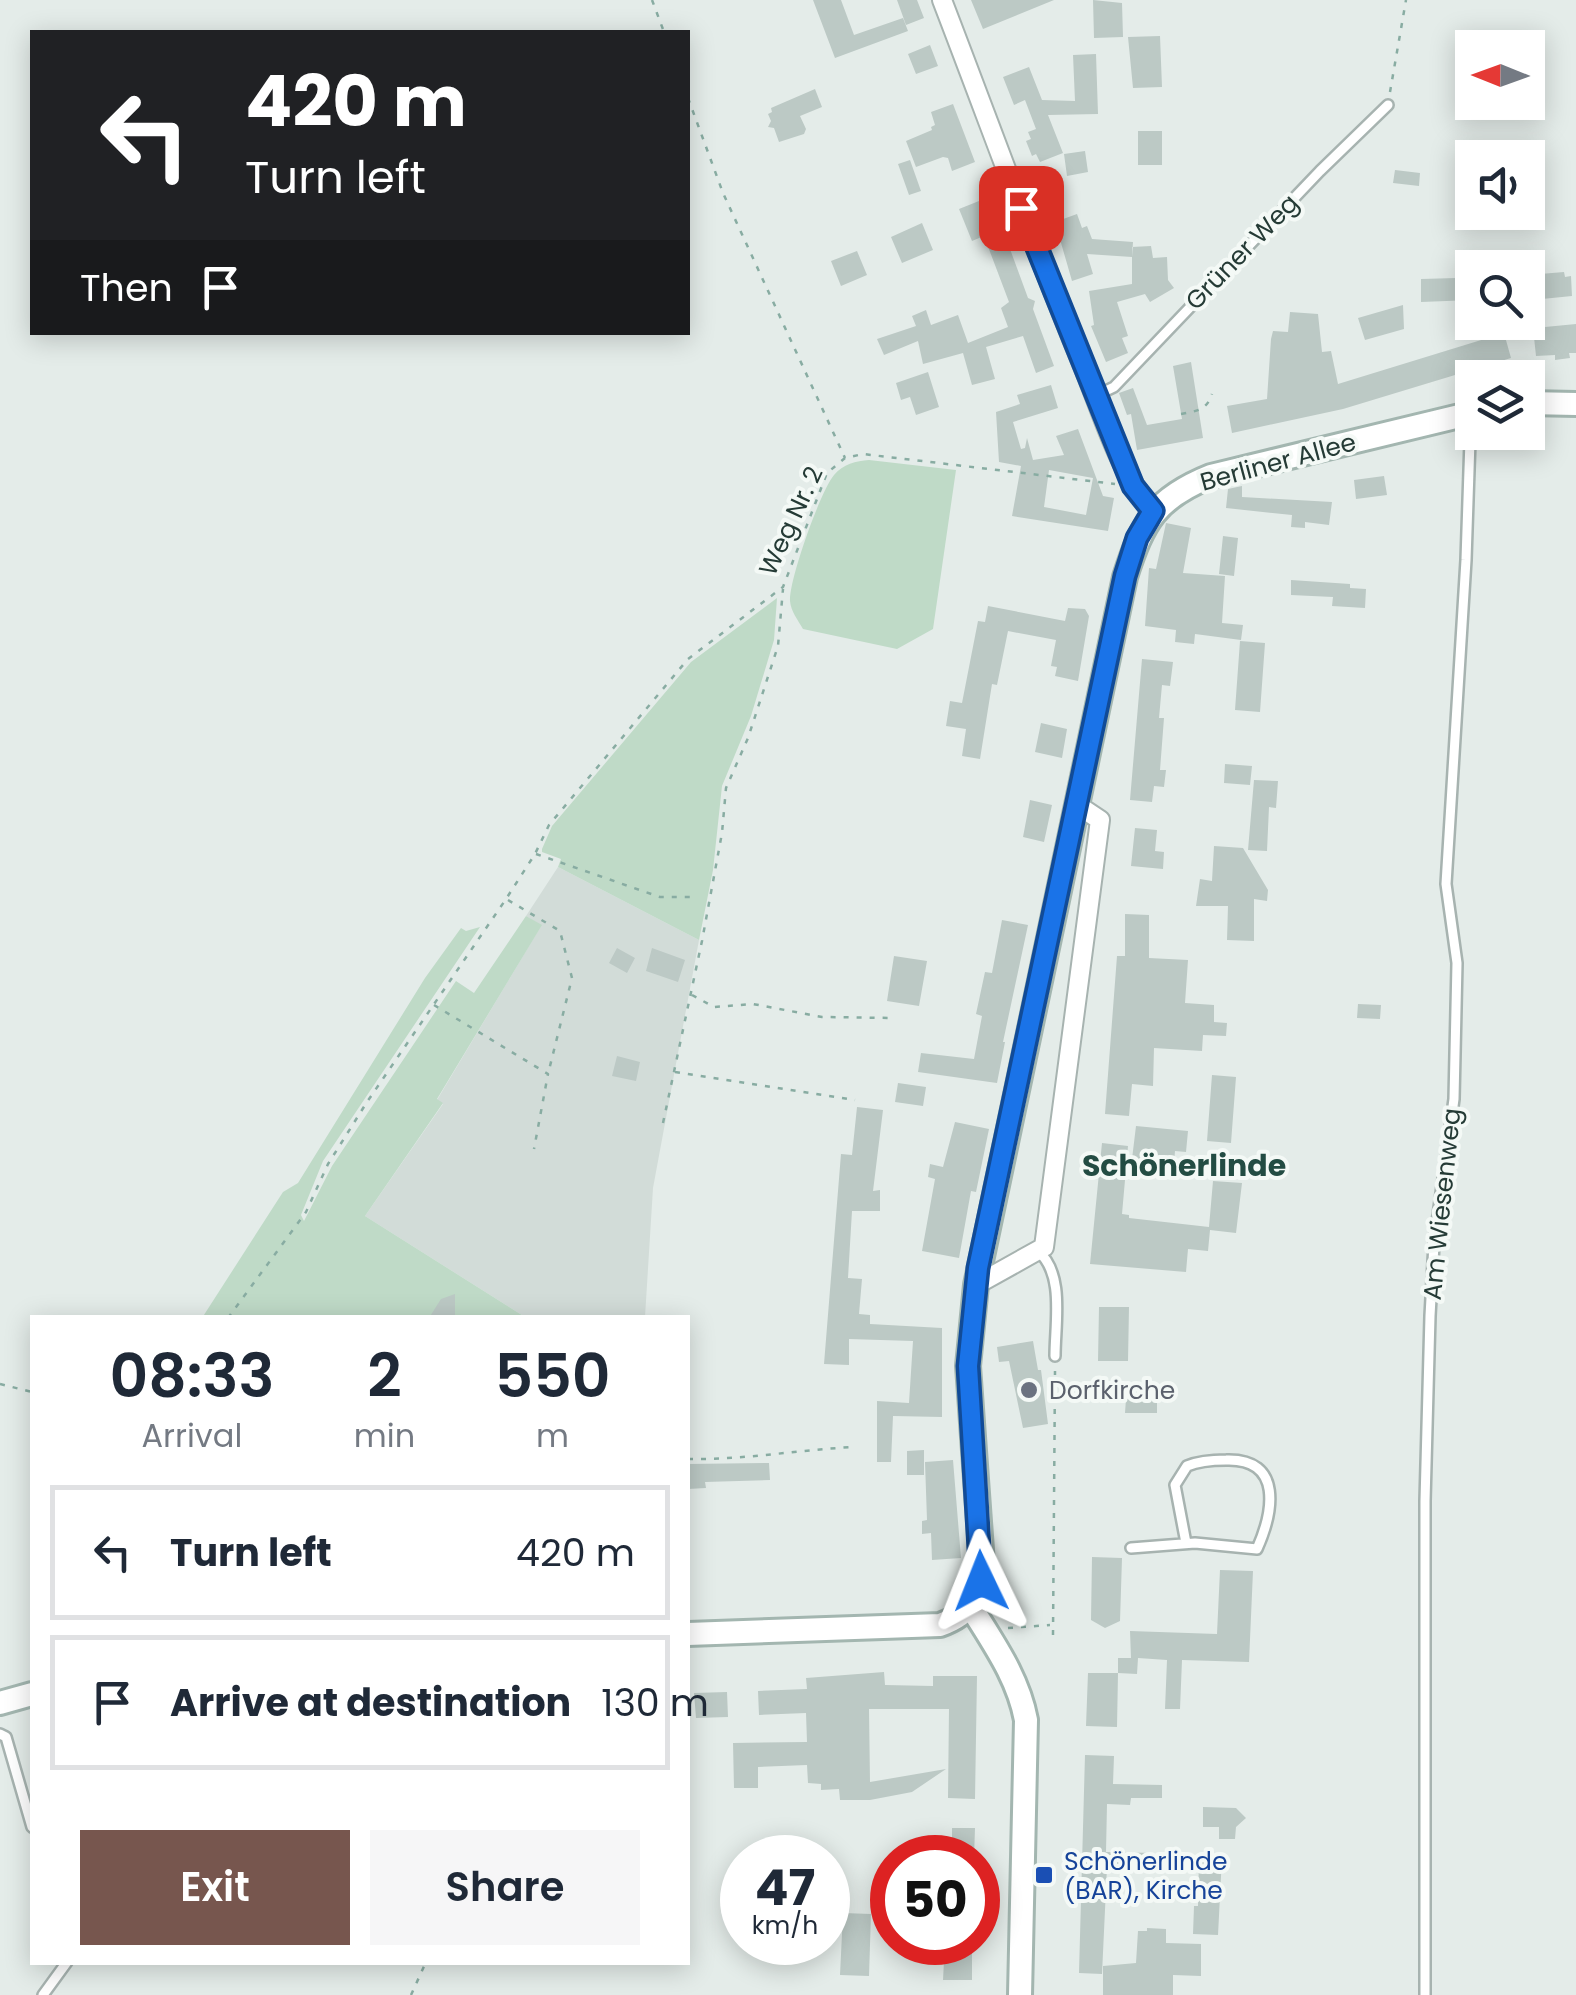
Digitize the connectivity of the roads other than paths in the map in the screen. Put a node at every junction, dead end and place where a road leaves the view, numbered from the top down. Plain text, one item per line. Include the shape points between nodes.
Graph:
1 (942, 0) edge
2 (1388, 105) road end
3 (1096, 396) junction
4 (1545, 404) edge
5 (1576, 404) edge
6 (1455, 416) edge
7 (1470, 450) edge
8 (1153, 511) junction
9 (1076, 804) junction
10 (1038, 1251) junction
11 (976, 1285) junction
12 (1055, 1356) road end
13 (1186, 1543) junction
14 (1130, 1548) dead end
15 (971, 1608) junction
16 (690, 1634) edge
17 (30, 1695) edge
18 (0, 1703) edge
19 (0, 1734) edge
20 (30, 1820) edge
21 (65, 1965) edge
22 (43, 1995) edge
23 (1020, 1995) edge
24 (1425, 1995) edge

1 - 3 street
2 - 3 lane, Grüner Weg via 1114,387
3 - 8 street via 1133,486
4 - 5 main road
6 - 8 main road, Berliner Allee via 1211,476
7 - 24 lane, Am Wiesenweg via 1446,884 1456,963 1454,1099 1434,1244 1428,1371
8 - 9 main road via 1125,576
9 - 10 street via 1100,820 1044,1247
9 - 11 main road
10 - 11 street
10 - 12 lane via 1054,1276
11 - 15 main road via 968,1366 982,1566
13 - 13 lane via 1257,1549 1269,1518 1268,1480 1234,1460 1187,1466 1176,1485
13 - 14 lane
15 - 16 main road via 940,1625
15 - 23 main road via 1008,1666 1026,1720
17 - 18 main road
19 - 20 lane via 6,1736
21 - 22 lane

